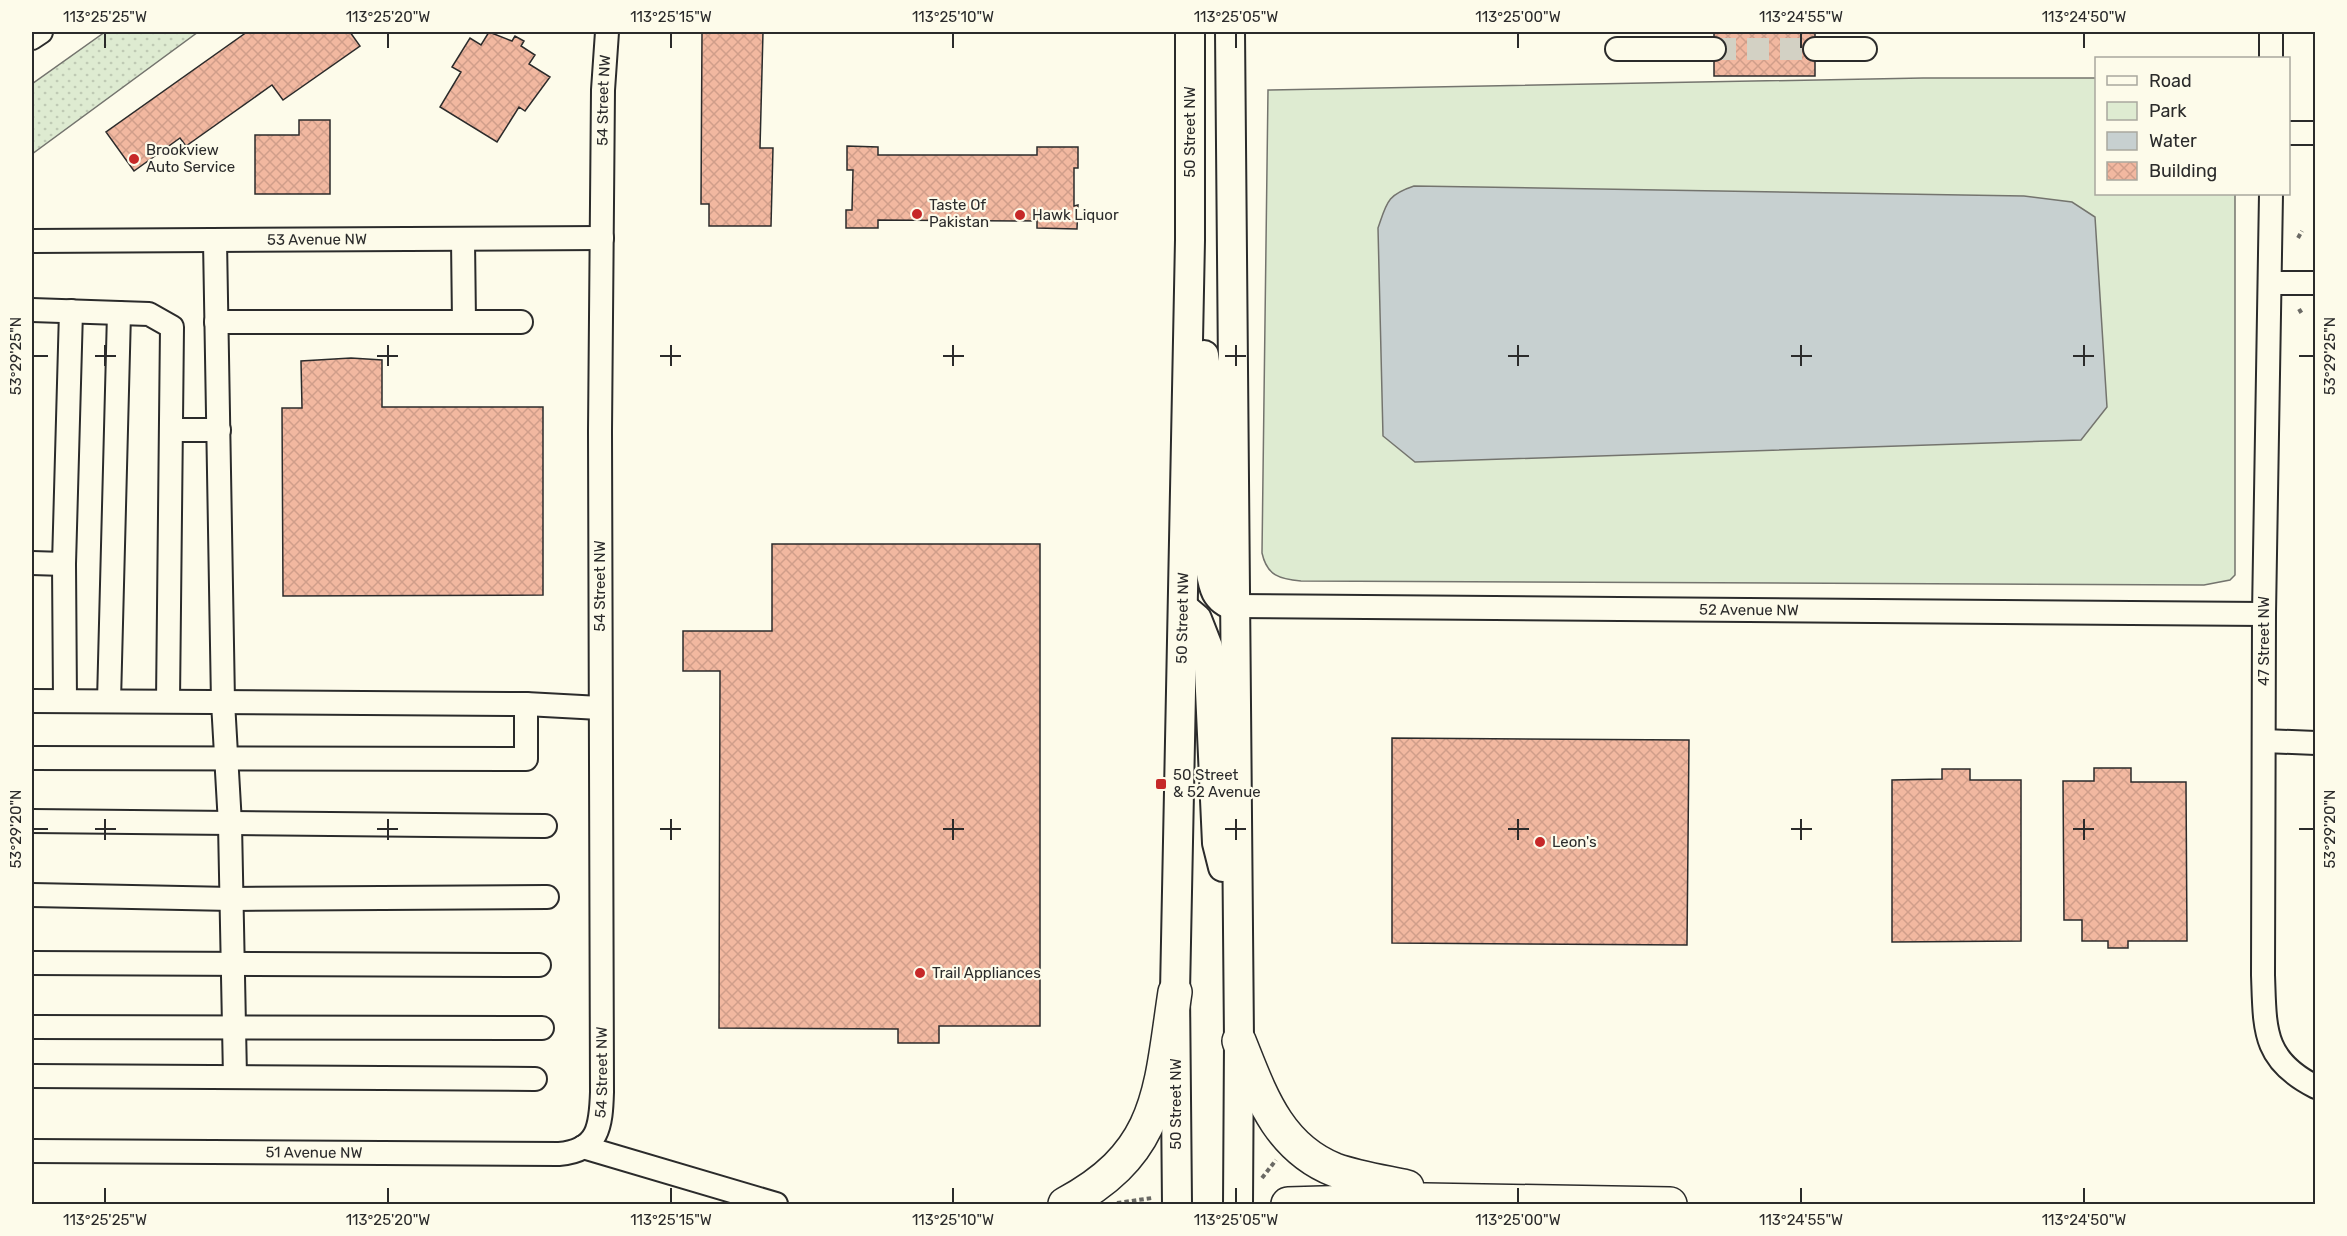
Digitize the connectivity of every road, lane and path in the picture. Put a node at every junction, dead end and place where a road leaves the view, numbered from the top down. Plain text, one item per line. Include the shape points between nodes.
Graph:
1 (41, 32) edge
2 (607, 32) edge
3 (1190, 32) edge
4 (1230, 32) edge
5 (2271, 32) edge
6 (32, 38) edge
7 (1617, 49) dead end
8 (1714, 49) tunnel mouth
9 (1815, 49) tunnel mouth
10 (1865, 49) dead end
11 (2271, 57) edge
12 (2290, 133) edge
13 (2316, 133) edge
14 (2271, 195) edge
15 (2302, 231) dead end
16 (602, 238) junction
17 (2298, 238) dead end
18 (463, 240) junction
19 (1190, 240) junction
20 (32, 241) edge
21 (215, 241) junction
22 (2271, 283) junction
23 (2316, 283) edge
24 (2299, 309) dead end
25 (32, 310) edge
26 (71, 311) junction
27 (119, 313) junction
28 (2302, 314) dead end
29 (216, 322) junction
30 (464, 322) junction
31 (521, 322) dead end
32 (171, 430) junction
33 (219, 430) junction
34 (32, 563) edge
35 (64, 564) junction
36 (1234, 606) junction
37 (1184, 608) junction
38 (2264, 614) junction
39 (32, 701) edge
40 (65, 701) junction
41 (109, 701) junction
42 (168, 701) junction
43 (223, 702) junction
44 (526, 704) junction
45 (600, 708) junction
46 (2264, 741) junction
47 (2316, 743) edge
48 (32, 758) edge
49 (226, 759) junction
50 (32, 821) edge
51 (230, 824) junction
52 (545, 826) dead end
53 (32, 896) edge
54 (547, 897) dead end
55 (232, 899) junction
56 (1237, 928) junction
57 (32, 963) edge
58 (233, 965) junction
59 (539, 965) dead end
60 (1176, 992) junction
61 (32, 1027) edge
62 (234, 1027) junction
63 (542, 1028) dead end
64 (1239, 1041) junction
65 (32, 1076) edge
66 (235, 1077) junction
67 (535, 1079) dead end
68 (2306, 1083) edge
69 (588, 1143) junction
70 (32, 1151) edge
71 (1278, 1157) dead end
72 (1260, 1181) dead end
73 (1167, 1199) edge
74 (1465, 1200) junction
75 (776, 1204) edge
76 (1065, 1204) edge
77 (1107, 1204) edge
78 (1238, 1204) edge
79 (1288, 1204) edge
80 (1670, 1204) edge

1 - 6 street
2 - 16 street, 54 Street NW
3 - 19 main road, 50 Street NW
4 - 36 main road
5 - 11 street
7 - 8 street
9 - 10 street
12 - 13 street
14 - 22 street, 47 Street NW
15 - 17 path
16 - 18 street, 53 Avenue NW
16 - 45 street, 54 Street NW
18 - 21 street, 53 Avenue NW
18 - 30 street
19 - 36 main road via 1207,376 1210,568 1214,590 1222,602
19 - 37 main road, 50 Street NW
20 - 21 street, 53 Avenue NW
21 - 29 street
22 - 23 street
22 - 38 street, 47 Street NW
24 - 28 path
25 - 26 street
26 - 27 street
26 - 35 street
27 - 32 street via 149,314 172,327
27 - 41 street
29 - 30 street
29 - 33 street
30 - 31 street
32 - 33 street
32 - 42 street
33 - 43 street
34 - 35 street
35 - 40 street
36 - 38 street, 52 Avenue NW
36 - 56 main road
37 - 56 main road via 1197,619 1208,647 1217,843
37 - 60 main road, 50 Street NW
38 - 46 street, 47 Street NW
39 - 40 street
40 - 41 street
41 - 42 street
42 - 43 street
43 - 44 street
43 - 49 street
44 - 45 street
44 - 49 street via 526,759
45 - 69 street, 54 Street NW via 603,1092 600,1124
46 - 47 street
46 - 68 street, 47 Street NW via 2265,1027 2280,1064
48 - 49 street
49 - 51 street
50 - 51 street
51 - 52 street
51 - 55 street
53 - 55 street
54 - 55 street
55 - 58 street
56 - 64 main road
57 - 58 street
58 - 59 street
58 - 62 street
60 - 73 main road, 50 Street NW
60 - 76 highway via 1161,1085 1139,1143 1094,1189
61 - 62 street
62 - 63 street
62 - 66 street
64 - 74 highway via 1280,1130 1306,1154 1335,1170
64 - 78 main road
65 - 66 street
66 - 67 street
69 - 70 street, 51 Avenue NW via 559,1154
69 - 75 street
71 - 72 path
73 - 77 path via 1152,1194 1152,1199
74 - 79 highway
74 - 80 highway

